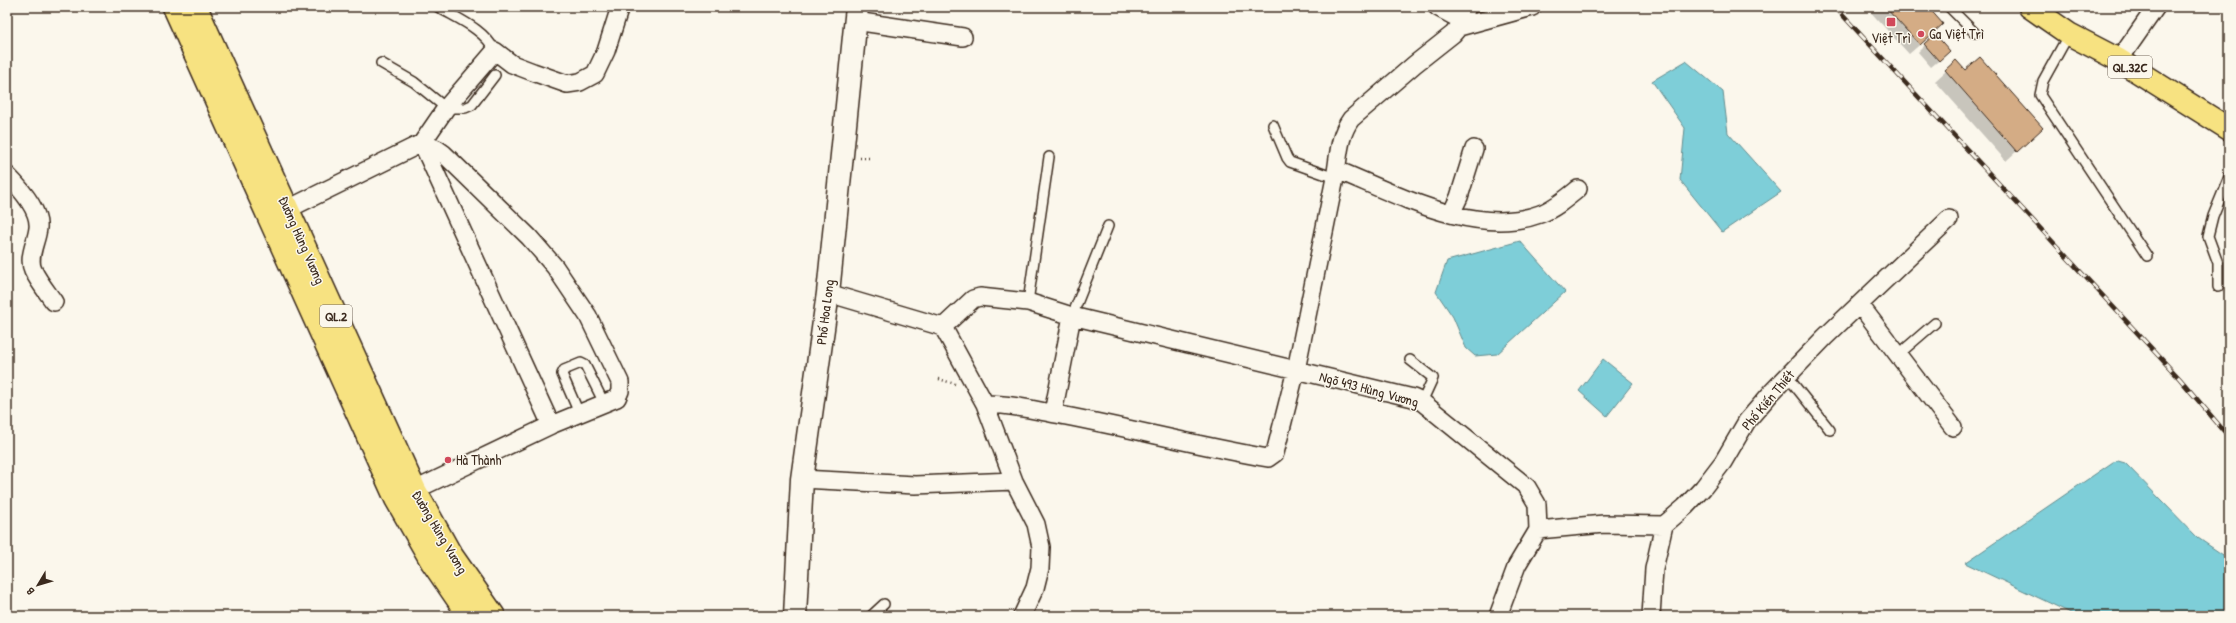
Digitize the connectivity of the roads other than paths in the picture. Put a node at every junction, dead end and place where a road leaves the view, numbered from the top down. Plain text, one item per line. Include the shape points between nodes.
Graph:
1 (174, 7) edge
2 (196, 7) edge
3 (438, 7) edge
4 (620, 7) edge
5 (1437, 7) edge
6 (1532, 7) edge
7 (1949, 7) edge
8 (2030, 7) edge
9 (2156, 7) edge
10 (856, 14) edge
11 (1462, 18) edge
12 (1975, 33) dead end
13 (2069, 34) junction
14 (963, 37) dead end
15 (495, 51) junction
16 (2119, 60) junction
17 (381, 63) dead end
18 (495, 75) dead end
19 (446, 108) junction
20 (1273, 125) dead end
21 (2229, 129) edge
22 (422, 144) junction
23 (1474, 149) dead end
24 (1049, 157) dead end
25 (1336, 174) junction
26 (7, 176) edge
27 (2229, 177) edge
28 (1578, 189) dead end
29 (288, 209) junction
30 (1451, 214) junction
31 (1949, 219) dead end
32 (1108, 226) dead end
33 (2147, 256) dead end
34 (2218, 287) dead end
35 (828, 293) junction
36 (54, 302) dead end
37 (1028, 302) junction
38 (1860, 305) junction
39 (1072, 316) junction
40 (1935, 323) dead end
41 (943, 327) junction
42 (1899, 354) junction
43 (1410, 360) dead end
44 (1296, 370) junction
45 (1787, 376) junction
46 (1422, 402) junction
47 (604, 403) junction
48 (985, 404) junction
49 (579, 413) junction
50 (1053, 413) junction
51 (551, 425) junction
52 (1953, 427) dead end
53 (1830, 430) dead end
54 (802, 479) junction
55 (1014, 481) junction
56 (415, 490) junction
57 (1664, 525) junction
58 (1538, 530) junction
59 (884, 604) dead end
60 (469, 616) edge
61 (494, 616) edge
62 (795, 616) edge
63 (871, 616) edge
64 (1022, 616) edge
65 (1498, 616) edge
66 (1651, 616) edge

1 - 60 main road, Đường Hùng Vương / QL.2 via 396,499 432,562
2 - 29 main road, Đường Hùng Vương / QL.2
3 - 15 lane via 482,33
4 - 15 street via 606,51 595,74 580,82 567,84 512,64
5 - 11 street
6 - 11 street
7 - 12 lane
8 - 13 main road, QL.32C
9 - 16 street
10 - 14 street
10 - 35 street, Phố Hoa Long
11 - 25 street via 1453,34 1351,119 1342,135
13 - 16 main road, QL.32C
13 - 33 lane via 2043,80 2040,94
15 - 19 street
16 - 21 main road, QL.32C
17 - 19 lane via 414,82
18 - 19 lane via 472,105 465,108
19 - 22 street
20 - 25 lane via 1290,162
22 - 29 street
22 - 47 street via 444,154 556,266 588,316 620,382 617,398
22 - 51 street
23 - 30 street
24 - 37 lane
25 - 30 street
25 - 44 street
26 - 36 street via 30,204 37,217 39,226 32,256 33,270
27 - 34 lane via 2208,236 2218,263
28 - 30 street via 1541,214 1521,219 1496,222
29 - 56 main road, Đường Hùng Vương / QL.2
31 - 38 street, Phố Kiến Thiết
32 - 39 lane
35 - 41 street
35 - 54 street, Phố Hoa Long
37 - 39 street, Ngõ 493 Hùng Vương
37 - 41 street, Ngõ 493 Hùng Vương via 980,297 973,299
38 - 42 street
38 - 45 street, Phố Kiến Thiết
39 - 44 street, Ngõ 493 Hùng Vương
39 - 50 street
40 - 42 lane
41 - 48 street
42 - 52 street
43 - 46 lane via 1433,378
44 - 46 street, Ngõ 493 Hùng Vương
44 - 50 street via 1275,453 1268,458 1200,446
45 - 53 lane
45 - 57 street, Phố Kiến Thiết via 1747,421 1723,462 1702,488
46 - 58 street, Ngõ 493 Hùng Vương via 1527,487 1537,504
47 - 49 street
47 - 49 lane via 585,365 581,363 564,370 562,374
48 - 50 street via 1003,404
48 - 55 street
49 - 51 street
51 - 56 street
54 - 55 street via 915,485
54 - 62 street, Phố Hoa Long
55 - 64 street via 1036,524 1041,547 1035,588
56 - 61 main road, Đường Hùng Vương / QL.2 via 450,553
57 - 58 street via 1604,524
57 - 66 street via 1654,569
58 - 65 street via 1517,565
59 - 63 lane

